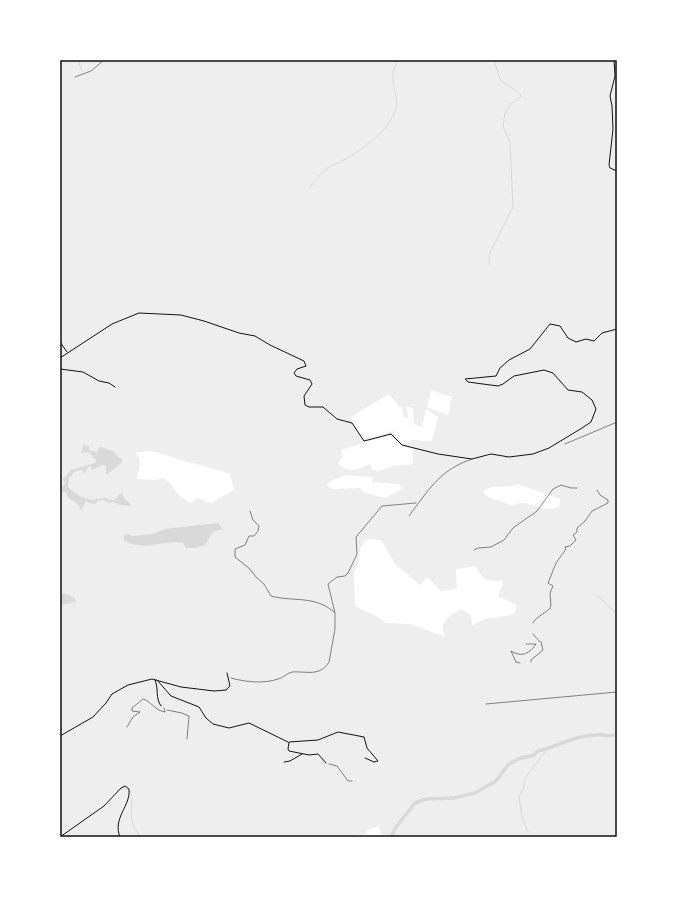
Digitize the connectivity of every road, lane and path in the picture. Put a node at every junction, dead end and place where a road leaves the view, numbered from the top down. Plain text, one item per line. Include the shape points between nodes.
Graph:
1 (104, 60) edge
2 (614, 60) edge
3 (75, 77) dead end
4 (617, 171) edge
5 (617, 329) edge
6 (60, 342) edge
7 (67, 353) junction
8 (60, 358) edge
9 (60, 369) edge
10 (114, 387) dead end
11 (617, 422) edge
12 (565, 444) dead end
13 (472, 459) junction
14 (577, 488) dead end
15 (597, 490) dead end
16 (419, 502) junction
17 (250, 511) dead end
18 (409, 516) dead end
19 (474, 550) dead end
20 (551, 574) junction
21 (548, 575) dead end
22 (335, 613) junction
23 (533, 623) dead end
24 (533, 634) dead end
25 (541, 642) junction
26 (536, 643) junction
27 (526, 644) dead end
28 (531, 662) dead end
29 (520, 663) dead end
30 (227, 673) dead end
31 (228, 677) junction
32 (155, 680) junction
33 (617, 692) edge
34 (486, 704) dead end
35 (162, 706) joint
36 (166, 710) junction
37 (127, 727) dead end
38 (60, 736) edge
39 (186, 739) dead end
40 (289, 742) junction
41 (302, 754) junction
42 (365, 758) dead end
43 (284, 762) dead end
44 (326, 763) joint
45 (352, 781) dead end
46 (60, 837) edge
47 (120, 837) edge

1 - 3 path via 91,71
2 - 4 street via 615,76 610,96 612,129 609,165
5 - 13 street via 602,333 594,341 586,339 576,342 568,338 560,326 550,324 530,349 505,362 496,376 465,380 498,386 514,376 544,370 553,373 568,390 582,392 592,400 596,409 590,422 541,452 510,457 491,454
6 - 7 street
7 - 8 street
7 - 13 street via 112,324 135,313 175,314 199,319 255,336 304,360 307,363 305,367 297,369 294,373 310,380 312,384 304,396 305,405 323,407 337,419 352,423 364,441 391,434 409,447
9 - 10 street via 83,372 99,381 109,382
11 - 12 path
13 - 16 lane via 439,477
14 - 19 path via 561,485 554,488 537,511 513,528 504,540 491,547
15 - 20 path via 608,503 592,511 586,521 577,528 573,535 576,540 569,547 565,546 566,549
16 - 18 lane
16 - 22 path via 382,506 357,534 357,554 350,570 345,576 337,577 328,584
17 - 22 path via 259,526 258,532 254,536 249,536 245,545 235,549 234,555 237,559 264,584 271,596 320,604
20 - 21 path
20 - 23 path via 548,583 553,586 550,593 551,606 548,612 539,616
22 - 31 path via 332,648 329,662 323,669 310,673 292,672 271,681
24 - 25 path
25 - 26 path
25 - 28 path via 542,650
26 - 27 path
26 - 29 path via 531,651 524,654 511,651 516,662
30 - 31 street
31 - 32 street via 230,686 222,691 181,687
32 - 35 street via 157,698
32 - 38 street via 128,685 114,692 93,717
32 - 40 street via 171,696 200,707 213,724 229,728 251,723
33 - 34 path
35 - 36 path
36 - 37 path via 164,712 156,709 143,699 132,708 132,711 140,712 131,719
36 - 39 path via 189,716
40 - 41 street via 288,750
40 - 42 street via 318,740 338,732 364,737 367,748 378,761
41 - 43 street
41 - 44 street via 318,754
44 - 45 path via 335,765 348,781
46 - 47 street via 104,806 125,786 129,789 129,797 120,815

